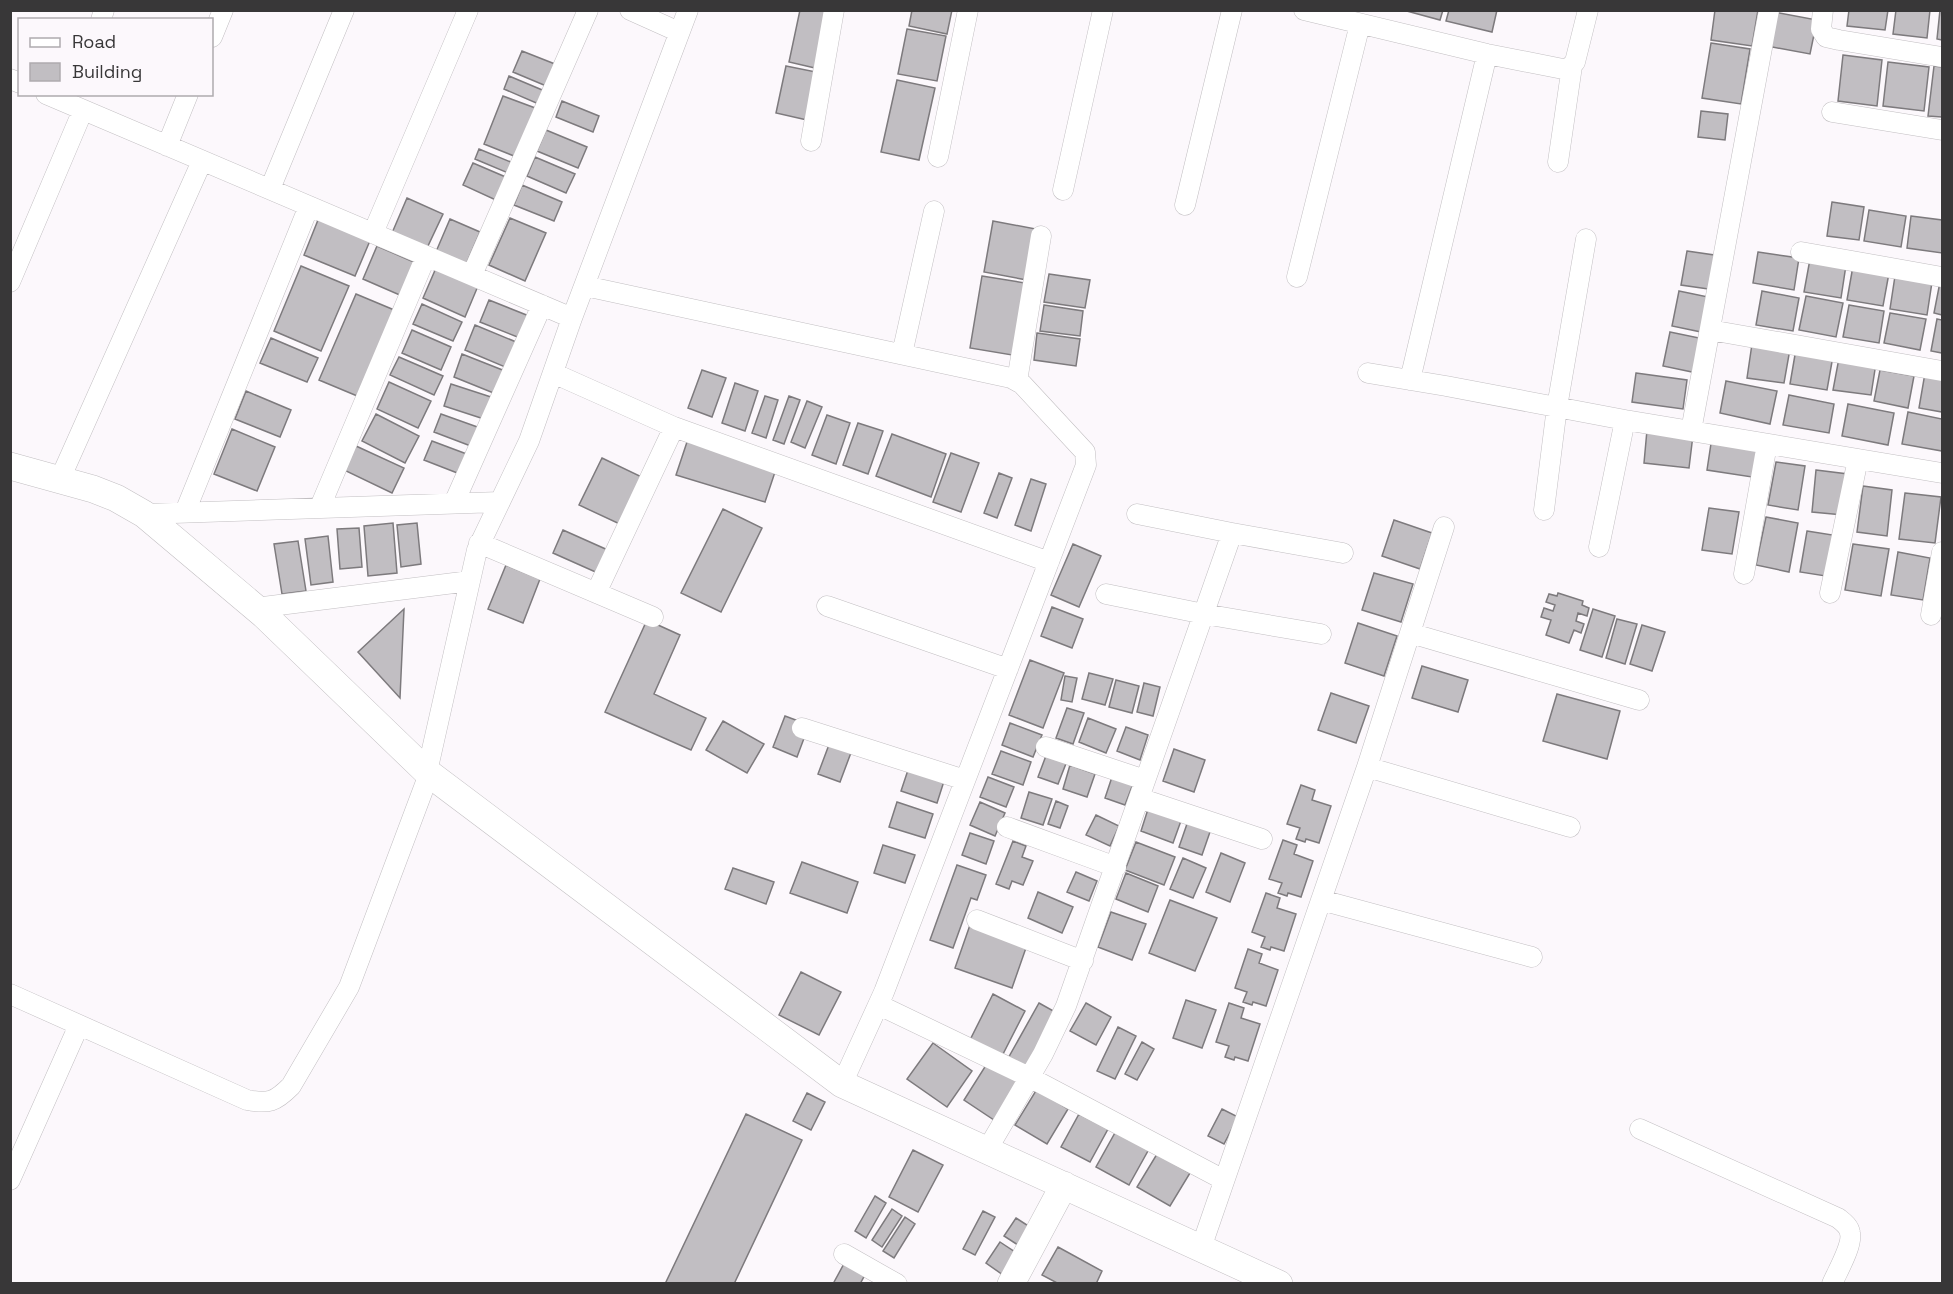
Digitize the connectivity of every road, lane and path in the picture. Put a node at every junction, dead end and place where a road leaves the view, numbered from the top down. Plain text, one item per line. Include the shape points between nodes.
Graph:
1 (222, 10) edge
2 (344, 10) edge
3 (468, 10) edge
4 (588, 10) edge
5 (630, 10) edge
6 (688, 10) edge
7 (834, 10) edge
8 (968, 10) edge
9 (1103, 10) edge
10 (1232, 10) edge
11 (1304, 10) edge
12 (1588, 10) edge
13 (1769, 10) edge
14 (1823, 10) edge
15 (1360, 24) junction
16 (679, 32) junction
17 (213, 34) edge
18 (1486, 54) junction
19 (1942, 57) edge
20 (1572, 66) junction
21 (53, 96) edge
22 (187, 96) edge
23 (73, 102) edge
24 (1832, 112) dead end
25 (1942, 130) edge
26 (810, 141) dead end
27 (167, 146) junction
28 (938, 157) dead end
29 (202, 161) junction
30 (1558, 162) dead end
31 (270, 189) junction
32 (1063, 190) dead end
33 (1185, 205) dead end
34 (309, 206) junction
35 (934, 211) dead end
36 (373, 233) junction
37 (1041, 236) dead end
38 (1586, 239) dead end
39 (1801, 252) dead end
40 (426, 256) junction
41 (472, 275) junction
42 (1297, 277) dead end
43 (1942, 277) edge
44 (10, 282) edge
45 (585, 286) junction
46 (542, 305) junction
47 (572, 318) junction
48 (1710, 330) junction
49 (902, 354) junction
50 (1942, 371) edge
51 (553, 373) junction
52 (1368, 373) dead end
53 (1410, 380) junction
54 (1017, 381) junction
55 (1557, 407) junction
56 (1625, 420) junction
57 (674, 427) junction
58 (1691, 431) junction
59 (1767, 444) junction
60 (1858, 459) junction
61 (10, 466) edge
62 (1942, 473) edge
63 (60, 479) junction
64 (500, 501) junction
65 (454, 503) junction
66 (320, 507) junction
67 (1544, 510) dead end
68 (185, 512) junction
69 (144, 514) junction
70 (1137, 514) dead end
71 (1444, 527) dead end
72 (1232, 534) junction
73 (479, 543) junction
74 (1599, 548) dead end
75 (1942, 552) edge
76 (1343, 553) dead end
77 (1049, 562) junction
78 (1744, 574) dead end
79 (470, 581) junction
80 (596, 593) junction
81 (1830, 593) dead end
82 (1106, 594) dead end
83 (827, 606) dead end
84 (255, 608) junction
85 (1204, 614) junction
86 (1931, 615) dead end
87 (652, 617) dead end
88 (1410, 633) junction
89 (1321, 634) dead end
90 (1008, 669) junction
91 (1639, 700) dead end
92 (802, 728) dead end
93 (1046, 747) dead end
94 (1366, 767) junction
95 (428, 773) junction
96 (965, 780) junction
97 (1142, 789) junction
98 (1007, 827) dead end
99 (1570, 827) dead end
100 (1262, 839) dead end
101 (1116, 867) junction
102 (1321, 900) junction
103 (977, 920) dead end
104 (1532, 957) dead end
105 (1083, 961) junction
106 (10, 994) edge
107 (879, 1005) junction
108 (79, 1025) junction
109 (1029, 1077) junction
110 (842, 1084) junction
111 (1640, 1129) dead end
112 (987, 1150) junction
113 (10, 1180) edge
114 (1224, 1180) junction
115 (1064, 1185) junction
116 (1201, 1248) junction
117 (844, 1254) dead end
118 (897, 1284) edge
119 (1011, 1284) edge
120 (1279, 1284) edge
121 (1832, 1284) edge

1 - 17 street
2 - 31 street
3 - 36 street
4 - 41 street
5 - 16 street
6 - 16 street
7 - 26 street
8 - 28 street
9 - 32 street
10 - 33 street
11 - 15 street
12 - 20 street
13 - 48 street
14 - 19 street via 1821,29 1826,37
15 - 18 street
15 - 42 street
16 - 45 street
18 - 20 street via 1563,69
18 - 53 street
20 - 30 street
21 - 23 street
22 - 27 street
23 - 27 street
23 - 44 street
24 - 25 street
27 - 29 street
29 - 31 street
29 - 63 street
31 - 34 street
34 - 36 street
34 - 68 street
35 - 49 street
36 - 40 street
37 - 54 street
38 - 55 street
39 - 43 street
40 - 41 street
40 - 66 street
41 - 46 street
45 - 47 street
45 - 49 street
46 - 47 street
46 - 65 street
47 - 51 street
48 - 50 street
48 - 58 street
49 - 54 street
51 - 57 street
51 - 64 street via 529,441
52 - 53 street
53 - 55 street
54 - 77 street via 1081,447 1086,458
55 - 56 street
55 - 67 street
56 - 58 street
56 - 74 street
57 - 77 street
57 - 80 street
58 - 59 street
59 - 60 street
59 - 78 street
60 - 62 street
60 - 81 street
61 - 63 street
63 - 69 street via 116,498
64 - 65 street
64 - 73 street
65 - 66 street
66 - 68 street
68 - 69 street
69 - 84 street
70 - 72 street
71 - 88 street
72 - 76 street
72 - 85 street
73 - 79 street
73 - 80 street
75 - 86 street
77 - 90 street
79 - 84 street
79 - 95 street
80 - 87 street
82 - 85 street
83 - 90 street
84 - 95 street
85 - 89 street
85 - 97 street
88 - 91 street
88 - 94 street
90 - 96 street
92 - 96 street
93 - 97 street
94 - 99 street
94 - 102 street
95 - 108 street via 349,987 291,1086 279,1098 265,1104 247,1100
95 - 110 street
96 - 107 street
97 - 100 street
97 - 101 street
98 - 101 street
101 - 105 street
102 - 104 street
102 - 114 street
103 - 105 street
105 - 109 street via 1055,1030
106 - 108 street
107 - 109 street
107 - 110 street
108 - 113 street
109 - 112 street
109 - 114 street
110 - 112 street
111 - 121 street via 1846,1224 1851,1234
112 - 115 street
114 - 116 street
115 - 116 street
115 - 119 street
116 - 120 street
117 - 118 street

